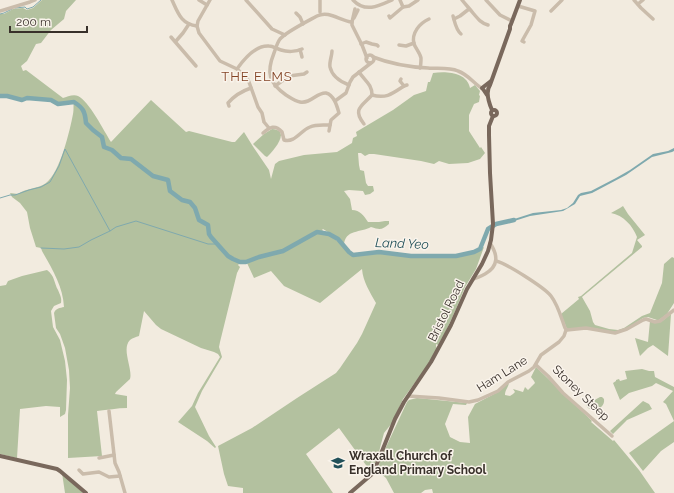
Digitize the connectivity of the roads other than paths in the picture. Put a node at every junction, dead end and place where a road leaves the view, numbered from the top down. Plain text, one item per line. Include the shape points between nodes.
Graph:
1 (34, 0) edge
2 (172, 0) edge
3 (199, 0) edge
4 (210, 0) edge
5 (246, 0) edge
6 (320, 0) edge
7 (352, 0) edge
8 (392, 0) edge
9 (400, 0) edge
10 (462, 0) edge
11 (486, 0) edge
12 (520, 0) edge
13 (562, 0) edge
14 (634, 0) edge
15 (644, 0) edge
16 (418, 1) edge
17 (638, 4) junction
18 (207, 5) junction
19 (518, 6) junction
20 (403, 7) junction
21 (357, 8) junction
22 (469, 9) junction
23 (0, 10) edge
24 (551, 11) dead end
25 (320, 12) dead end
26 (297, 14) dead end
27 (389, 16) dead end
28 (426, 19) dead end
29 (654, 19) dead end
30 (352, 21) junction
31 (189, 24) junction
32 (303, 24) junction
33 (485, 25) dead end
34 (511, 25) junction
35 (197, 26) junction
36 (460, 33) dead end
37 (284, 35) junction
38 (171, 36) dead end
39 (176, 41) junction
40 (524, 42) dead end
41 (414, 43) junction
42 (362, 44) junction
43 (399, 45) dead end
44 (378, 46) dead end
45 (276, 48) junction
46 (332, 50) dead end
47 (326, 56) dead end
48 (373, 56) junction
49 (302, 57) dead end
50 (331, 58) junction
51 (366, 59) junction
52 (388, 62) junction
53 (372, 63) junction
54 (196, 66) dead end
55 (420, 68) junction
56 (237, 69) junction
57 (360, 71) junction
58 (307, 72) dead end
59 (400, 79) dead end
60 (349, 85) junction
61 (275, 86) junction
62 (251, 88) junction
63 (485, 88) junction
64 (372, 95) junction
65 (336, 102) junction
66 (227, 103) dead end
67 (364, 122) dead end
68 (330, 125) junction
69 (269, 128) junction
70 (329, 131) dead end
71 (263, 132) dead end
72 (490, 243) junction
73 (496, 261) junction
74 (473, 279) junction
75 (674, 310) edge
76 (566, 330) junction
77 (536, 365) junction
78 (408, 396) junction
79 (109, 411) dead end
80 (612, 436) dead end
81 (0, 456) edge
82 (114, 456) junction
83 (100, 458) dead end
84 (79, 470) dead end
85 (120, 476) junction
86 (86, 493) edge
87 (125, 493) edge
88 (350, 493) edge

1 - 23 street
2 - 31 street via 181,18
3 - 18 street
4 - 18 street
5 - 37 street via 272,29
6 - 25 street
7 - 21 street
8 - 21 street via 375,7
9 - 20 street
10 - 22 street
11 - 34 street
12 - 19 main road
13 - 24 street
14 - 17 street
15 - 17 street
16 - 20 street
17 - 29 street
18 - 35 street
19 - 34 main road
19 - 40 street via 535,11 522,41
20 - 27 street via 390,18
21 - 30 street
22 - 33 street
22 - 36 street via 453,18
26 - 32 street
28 - 41 street via 416,31
30 - 32 street via 324,14
30 - 42 street
31 - 35 street
31 - 39 street
32 - 37 street
34 - 63 main road via 491,80
35 - 56 street via 200,36 219,60
37 - 45 street
38 - 39 street
39 - 54 street
41 - 43 street
41 - 55 street via 421,58
42 - 44 street via 366,42
42 - 48 street
42 - 51 street
45 - 49 street via 287,52 301,49
45 - 56 street via 258,48 244,59
45 - 61 street via 270,69
46 - 50 street
47 - 50 street
48 - 51 street
48 - 52 street
48 - 53 street
50 - 60 street via 331,70
51 - 53 street
51 - 57 street via 364,68
52 - 53 street
52 - 55 street
53 - 57 street
55 - 63 street via 458,70 478,86
56 - 62 street via 246,77
57 - 60 street
57 - 64 street via 371,87
58 - 61 street via 289,76
59 - 64 street via 406,86 386,96
60 - 65 street via 345,94
61 - 65 street via 300,102 309,101 324,93
62 - 66 street via 240,92
62 - 69 street via 264,122
63 - 72 main road, Bristol Road via 492,110 496,113 489,126 493,224
64 - 67 street via 359,109 359,116
65 - 68 street via 339,113
68 - 69 street via 310,127 288,141 284,140 279,129
68 - 70 street
69 - 71 street
72 - 73 street
72 - 74 main road, Bristol Road
73 - 74 street via 489,271
73 - 76 street via 549,293
74 - 78 main road, Bristol Road via 432,362
75 - 76 street via 660,321 642,320 616,333 586,328
76 - 77 street, Ham Lane via 559,342 543,353
77 - 78 street, Ham Lane via 498,391 476,401
77 - 80 street, Stoney Steep via 563,393
78 - 88 main road, Bristol Road via 395,419 374,471
79 - 82 street via 108,422
81 - 86 main road via 57,469
82 - 83 street
82 - 85 street
84 - 85 street via 83,474 99,472 111,478
85 - 87 street

